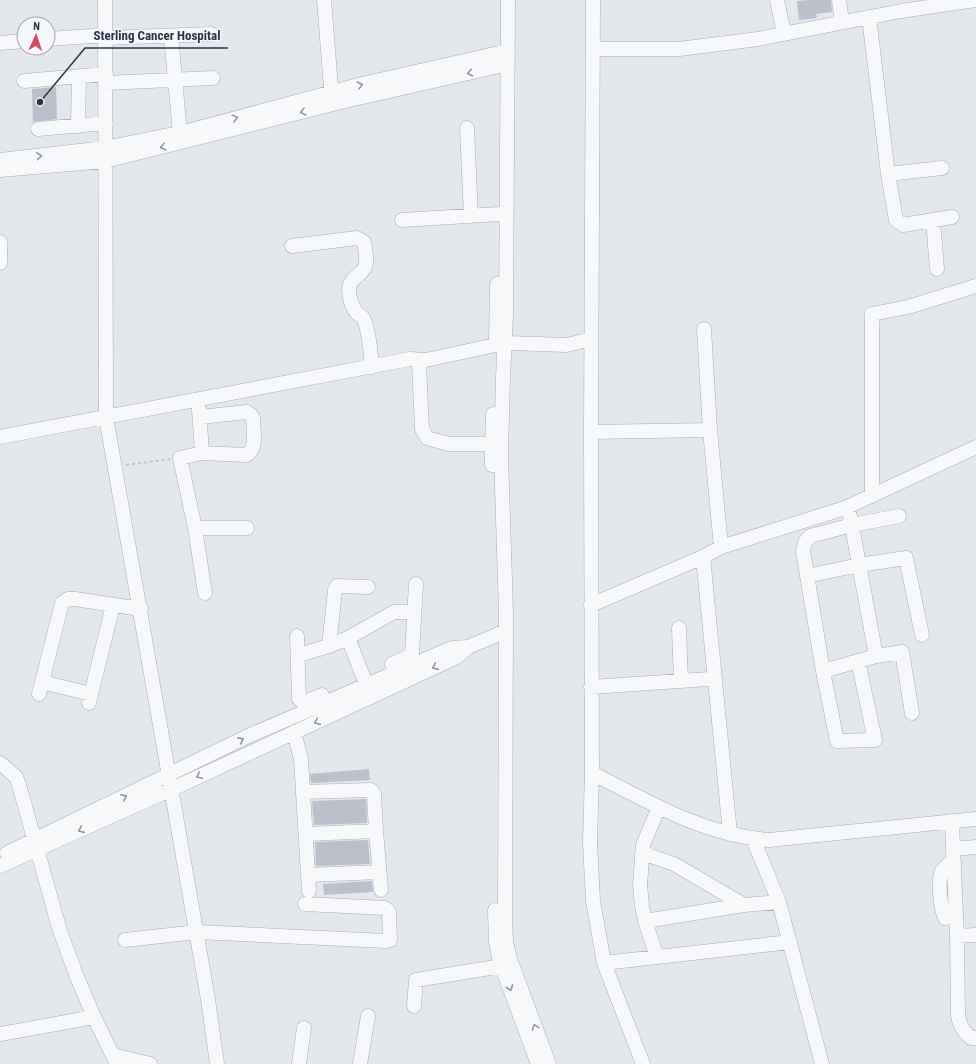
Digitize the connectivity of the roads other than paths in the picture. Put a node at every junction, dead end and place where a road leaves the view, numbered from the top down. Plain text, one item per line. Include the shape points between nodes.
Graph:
1 (105, 0) edge
2 (324, 0) edge
3 (499, 0) edge
4 (508, 0) edge
5 (593, 0) edge
6 (777, 0) edge
7 (840, 0) edge
8 (976, 0) edge
9 (899, 6) edge
10 (869, 17) junction
11 (842, 22) junction
12 (211, 34) dead end
13 (784, 34) junction
14 (171, 36) junction
15 (106, 37) junction
16 (56, 39) edge
17 (16, 42) edge
18 (0, 43) edge
19 (594, 49) junction
20 (504, 59) junction
21 (79, 76) junction
22 (213, 78) dead end
23 (106, 79) junction
24 (175, 79) junction
25 (24, 81) dead end
26 (332, 99) junction
27 (106, 124) junction
28 (78, 126) junction
29 (467, 128) dead end
30 (38, 129) dead end
31 (180, 133) junction
32 (105, 155) junction
33 (0, 160) edge
34 (942, 168) dead end
35 (0, 170) edge
36 (888, 174) junction
37 (500, 214) junction
38 (471, 216) junction
39 (952, 217) dead end
40 (402, 220) dead end
41 (933, 220) junction
42 (0, 242) edge
43 (292, 246) dead end
44 (0, 263) edge
45 (938, 269) dead end
46 (976, 286) edge
47 (704, 329) dead end
48 (591, 339) junction
49 (500, 344) junction
50 (423, 362) junction
51 (372, 367) junction
52 (199, 413) junction
53 (107, 422) junction
54 (710, 430) junction
55 (591, 432) junction
56 (0, 437) edge
57 (492, 444) junction
58 (0, 447) edge
59 (976, 447) edge
60 (202, 453) junction
61 (872, 496) junction
62 (845, 508) junction
63 (899, 516) dead end
64 (852, 525) junction
65 (195, 528) junction
66 (247, 528) dead end
67 (721, 547) junction
68 (703, 557) junction
69 (858, 565) junction
70 (807, 576) junction
71 (416, 584) dead end
72 (368, 587) dead end
73 (205, 593) dead end
74 (113, 605) junction
75 (590, 605) junction
76 (141, 610) junction
77 (414, 612) junction
78 (679, 628) dead end
79 (502, 632) junction
80 (922, 635) dead end
81 (297, 636) dead end
82 (348, 638) junction
83 (329, 646) junction
84 (298, 655) junction
85 (876, 656) junction
86 (858, 661) junction
87 (823, 671) junction
88 (708, 679) dead end
89 (681, 681) junction
90 (367, 686) junction
91 (591, 686) junction
92 (912, 712) dead end
93 (294, 732) junction
94 (0, 763) edge
95 (592, 773) junction
96 (170, 782) junction
97 (303, 792) junction
98 (659, 807) junction
99 (976, 819) edge
100 (952, 821) junction
101 (376, 831) junction
102 (306, 834) junction
103 (730, 834) junction
104 (753, 839) junction
105 (36, 845) junction
106 (976, 847) edge
107 (642, 853) junction
108 (953, 855) junction
109 (0, 856) edge
110 (0, 866) edge
111 (379, 872) junction
112 (308, 875) junction
113 (380, 890) dead end
114 (779, 902) junction
115 (744, 905) junction
116 (945, 918) dead end
117 (645, 921) junction
118 (197, 932) junction
119 (976, 935) edge
120 (957, 936) junction
121 (125, 940) dead end
122 (790, 942) junction
123 (657, 957) junction
124 (604, 964) junction
125 (502, 966) junction
126 (414, 1006) dead end
127 (368, 1016) dead end
128 (94, 1017) junction
129 (304, 1028) dead end
130 (0, 1034) edge
131 (976, 1038) edge
132 (115, 1059) edge
133 (150, 1064) edge
134 (216, 1064) edge
135 (298, 1064) edge
136 (360, 1064) edge
137 (538, 1064) edge
138 (548, 1064) edge
139 (643, 1064) edge
140 (822, 1064) edge

1 - 15 street
2 - 26 street
3 - 20 street
4 - 20 street
5 - 19 street
6 - 13 street
7 - 11 street
8 - 9 street
9 - 10 street
10 - 11 street
10 - 36 street
11 - 13 street
12 - 14 street
13 - 19 street via 758,40 679,49
14 - 15 street
14 - 24 street
15 - 16 street
15 - 23 street
17 - 18 street
19 - 48 street
20 - 26 street via 362,84
20 - 37 street
20 - 49 street via 506,314
21 - 23 street
21 - 25 street
21 - 28 street
22 - 24 street
23 - 24 street
23 - 27 street
24 - 31 street
31 -> 26 street
26 -> 32 street
27 - 28 street
27 - 32 street
28 - 30 street
29 - 38 street
31 - 32 street
33 -> 32 street
32 - 35 street
32 - 53 street
34 - 36 street
36 - 41 street via 896,220 903,225
37 - 38 street
37 - 49 street
38 - 40 street
39 - 41 street
41 - 45 street
42 - 44 street
43 - 51 street via 357,238 364,242 366,266 353,278 349,287 350,303 366,325
46 - 61 street via 908,307 872,314
47 - 54 street
48 - 49 street via 567,345
48 - 55 street
49 - 50 street
49 - 57 street
49 - 79 street
50 - 51 street via 410,359
50 - 52 street via 412,368
50 - 57 street via 422,429 427,438 449,444
51 - 53 street
52 - 53 street
52 - 60 street
52 - 60 street via 247,412 253,418 253,447 249,453
53 - 56 street
53 - 58 street
53 - 76 street
54 - 55 street
54 - 67 street
55 - 75 street
57 - 79 street
59 - 61 street
60 - 65 street via 180,458
61 - 62 street
62 - 64 street
62 - 67 street
63 - 64 street
64 - 69 street
64 - 70 street via 810,536 803,551
65 - 66 street
65 - 73 street
67 - 68 street
68 - 75 street
68 - 103 street
69 - 70 street
69 - 80 street via 906,558
69 - 85 street
70 - 87 street
71 - 77 street
72 - 83 street via 337,586
74 - 74 street via 90,699 40,688 62,603 75,599
74 - 76 street
75 - 91 street
76 - 96 street
77 - 82 street via 394,612
77 - 90 street via 412,653
78 - 89 street
79 - 90 street via 468,648 457,657
79 - 125 street via 495,918 496,942
138 -> 79 street via 506,942
81 - 84 street
82 - 83 street
82 - 90 street
83 - 84 street
84 - 90 street via 302,701
85 - 86 street
85 - 92 street via 902,652
86 - 87 street
86 - 87 street via 875,740 837,741
88 - 89 street
89 - 91 street
90 -> 93 street
96 -> 90 street via 246,737
91 - 95 street
93 -> 96 street
93 - 97 street
94 - 105 street via 16,777
95 - 98 street
95 - 124 street via 590,842 594,901
96 - 105 street
96 - 118 street
97 - 101 street via 371,790 374,794
97 - 102 street
98 - 103 street
98 - 107 street
99 - 100 street
100 - 104 street via 769,840
100 - 108 street
101 - 102 street
101 - 111 street
102 - 112 street
103 - 104 street
104 - 114 street
105 - 109 street
105 - 110 street
105 - 128 street via 60,931
106 - 108 street
107 - 115 street via 674,864
107 - 117 street via 640,885
108 - 116 street via 940,880 942,911
108 - 120 street
111 - 112 street
111 - 113 street
112 - 118 street via 307,897 384,908 390,912 390,940
114 - 115 street
114 - 122 street
115 - 117 street
117 - 123 street
118 - 121 street
118 - 134 street
119 - 120 street
120 - 131 street via 959,1020 964,1032 971,1038
122 - 123 street
122 - 140 street
123 - 124 street
124 - 139 street
125 - 126 street via 416,980
125 -> 137 street
127 - 136 street
128 - 130 street
128 - 132 street
129 - 135 street
132 - 133 street

